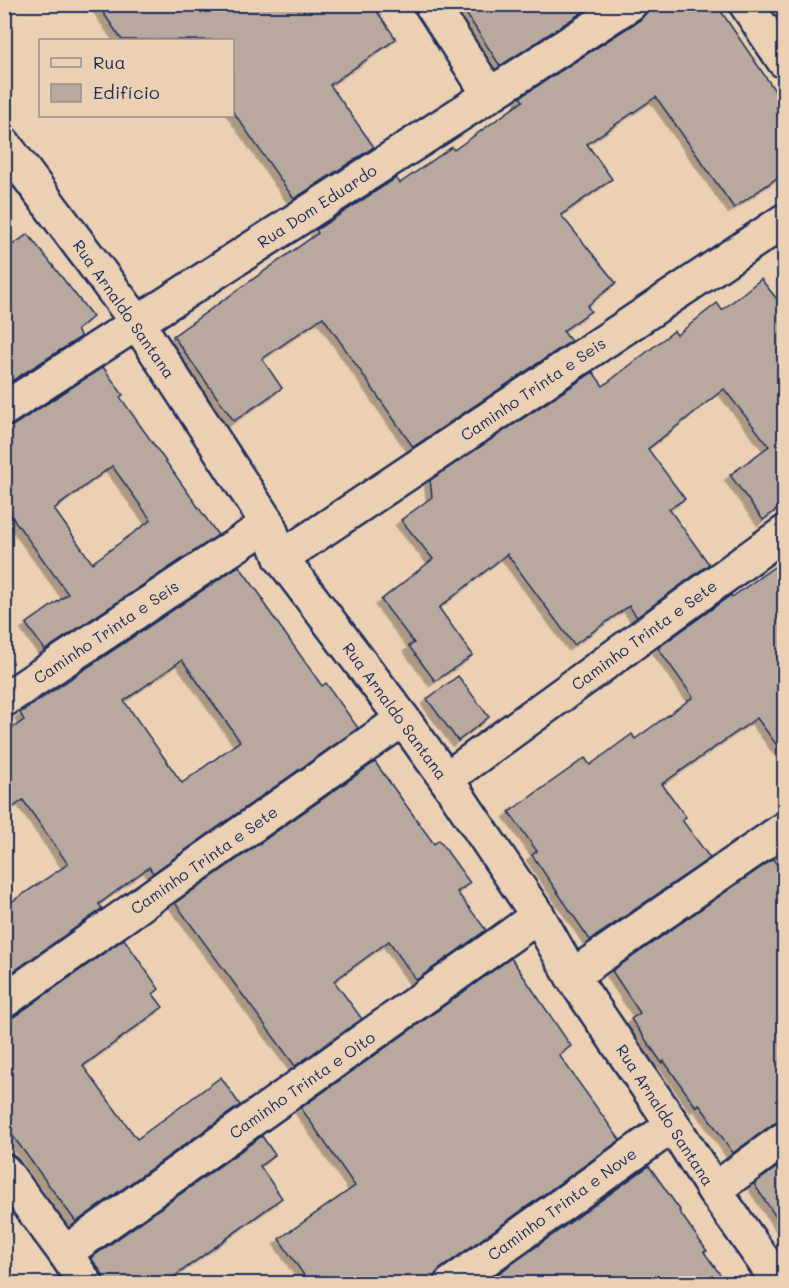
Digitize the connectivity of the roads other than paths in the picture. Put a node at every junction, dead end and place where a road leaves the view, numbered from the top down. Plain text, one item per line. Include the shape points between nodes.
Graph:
1 (431, 4) edge
2 (630, 4) edge
3 (746, 4) edge
4 (784, 60) edge
5 (489, 94) junction
6 (4, 144) edge
7 (781, 231) edge
8 (137, 322) junction
9 (4, 409) edge
10 (268, 524) junction
11 (784, 533) edge
12 (281, 558) junction
13 (4, 700) edge
14 (403, 719) junction
15 (446, 779) junction
16 (784, 829) edge
17 (538, 916) junction
18 (572, 976) junction
19 (4, 1001) edge
20 (673, 1125) junction
21 (784, 1140) edge
22 (4, 1171) edge
23 (714, 1190) junction
24 (65, 1253) junction
25 (86, 1284) edge
26 (452, 1284) edge
27 (780, 1284) edge

1 - 5 street
2 - 5 street, Rua Dom Eduardo
3 - 4 street
5 - 8 street, Rua Dom Eduardo
6 - 8 street, Rua Arnaldo Santana
7 - 12 street, Caminho Trinta e Seis
8 - 9 street, Rua Dom Eduardo
8 - 10 street, Rua Arnaldo Santana
10 - 12 street, Rua Arnaldo Santana
10 - 13 street, Caminho Trinta e Seis
11 - 15 street, Caminho Trinta e Sete
12 - 14 street, Rua Arnaldo Santana
14 - 15 street, Rua Arnaldo Santana
14 - 19 street, Caminho Trinta e Sete
15 - 17 street, Rua Arnaldo Santana
16 - 18 street
17 - 18 street, Rua Arnaldo Santana
17 - 24 street, Caminho Trinta e Oito
18 - 20 street, Rua Arnaldo Santana
20 - 23 street, Rua Arnaldo Santana
20 - 26 street, Caminho Trinta e Nove
21 - 23 street
22 - 24 street
23 - 27 street, Rua Arnaldo Santana
24 - 25 street

